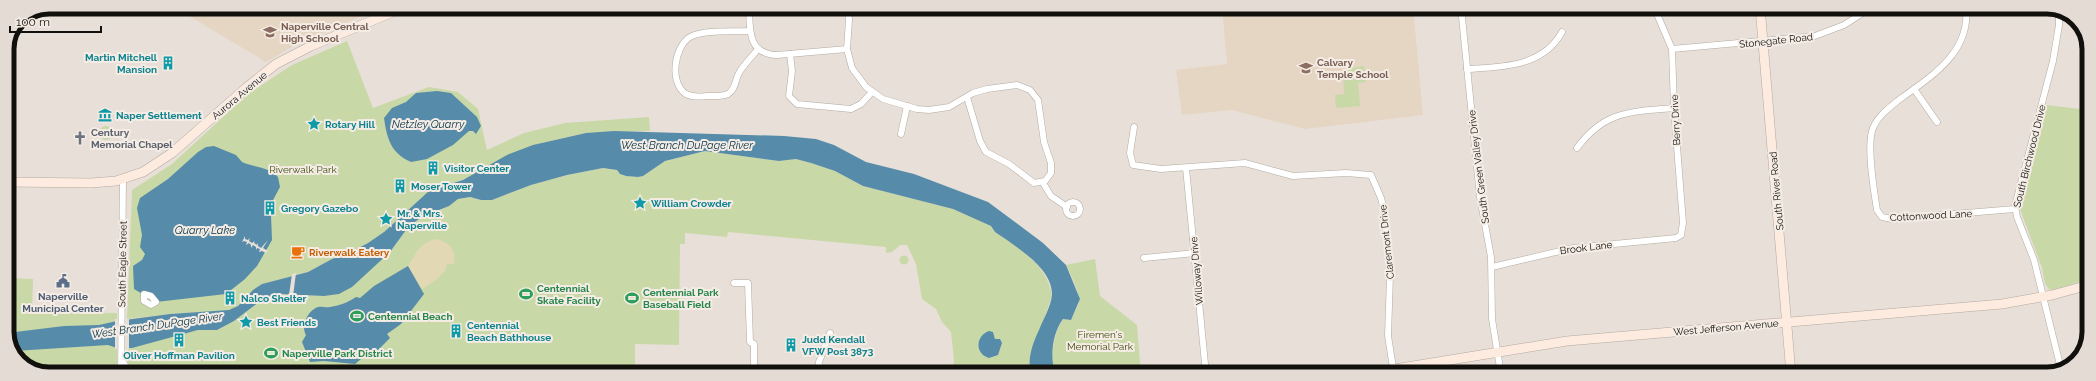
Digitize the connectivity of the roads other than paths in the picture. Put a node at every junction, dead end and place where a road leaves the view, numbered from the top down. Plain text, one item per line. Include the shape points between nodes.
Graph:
1 (388, 14) edge
2 (749, 14) edge
3 (849, 14) edge
4 (1462, 14) edge
5 (1657, 14) edge
6 (1761, 14) edge
7 (1861, 14) edge
8 (1966, 14) edge
9 (2059, 16) edge
10 (750, 31) junction
11 (1562, 32) dead end
12 (1763, 42) junction
13 (758, 49) junction
14 (847, 49) junction
15 (1672, 49) junction
16 (790, 54) junction
17 (1467, 69) junction
18 (1914, 89) junction
19 (872, 92) junction
20 (967, 97) junction
21 (907, 106) junction
22 (1674, 108) junction
23 (1937, 122) dead end
24 (1134, 127) dead end
25 (901, 134) dead end
26 (1577, 148) dead end
27 (1186, 168) junction
28 (123, 179) junction
29 (14, 182) edge
30 (1043, 183) junction
31 (1067, 207) dead end
32 (2015, 209) junction
33 (1681, 235) joint
34 (1195, 253) junction
35 (1144, 258) dead end
36 (1492, 267) junction
37 (734, 283) dead end
38 (2082, 287) edge
39 (2044, 297) junction
40 (1787, 322) junction
41 (830, 333) dead end
42 (1497, 352) junction
43 (121, 357) junction
44 (2060, 364) edge
45 (120, 367) edge
46 (126, 367) edge
47 (754, 367) edge
48 (818, 367) edge
49 (1205, 367) edge
50 (1393, 367) edge
51 (1416, 367) edge
52 (1500, 367) edge
53 (1790, 367) edge

1 - 28 street, Aurora Avenue via 311,46 276,64 161,162
2 - 10 street
3 - 14 street
4 - 17 street, South Green Valley Drive
5 - 15 street, Berry Drive
6 - 12 street, South River Road
7 - 12 street, Stonegate Road via 1823,34
8 - 18 street, Cottonwood Lane via 1965,28 1956,51 1947,63
9 - 32 street, South Birchwood Drive via 2053,61
10 - 13 street
10 - 13 street via 697,34 690,37 682,44 677,56 677,81 684,92 694,96 727,94 734,88 743,66
11 - 17 street via 1554,46 1532,59 1510,65
12 - 15 street, Stonegate Road
12 - 40 street, South River Road
13 - 16 street via 771,55
14 - 16 street
14 - 19 street via 855,75
15 - 22 street, Berry Drive
16 - 19 street via 792,71 789,96 797,104 848,110 861,104
17 - 36 street, South Green Valley Drive via 1480,197
18 - 23 street
18 - 32 street, Cottonwood Lane via 1885,111 1873,130 1871,142 1875,198 1879,214 1892,219
19 - 21 street via 883,99
20 - 21 street via 936,110
20 - 30 street via 980,141 986,152 1009,164 1031,182
20 - 30 street via 980,91 1012,85 1021,85 1030,90 1038,100 1044,142 1052,169
21 - 25 street
22 - 26 street via 1630,112 1612,117 1587,134
22 - 33 street, Berry Drive via 1683,223
24 - 27 street, Claremont Drive via 1130,153 1133,165 1155,169
27 - 34 street, Willoway Drive
27 - 50 street, Claremont Drive via 1245,163 1293,176 1346,173 1371,175 1381,198 1384,215 1390,276 1387,330
28 - 29 street, Aurora Avenue via 91,183
28 - 43 street, South Eagle Street
30 - 31 street via 1051,196
32 - 39 street, South Birchwood Drive via 2034,260
33 - 36 street, Brook Lane via 1676,238 1573,248
34 - 35 street
34 - 49 street, Willoway Drive
36 - 42 street, South Green Valley Drive via 1492,308
37 - 47 street via 748,283 750,342 754,344
38 - 39 street, West Jefferson Avenue
39 - 40 street, West Jefferson Avenue via 1979,306
39 - 44 street, South Birchwood Drive
40 - 42 street, West Jefferson Avenue via 1567,341
40 - 53 street, South River Road
41 - 48 street
42 - 51 street, West Jefferson Avenue
42 - 52 street, South Green Valley Drive
43 - 45 street, South Eagle Street
43 - 46 street

